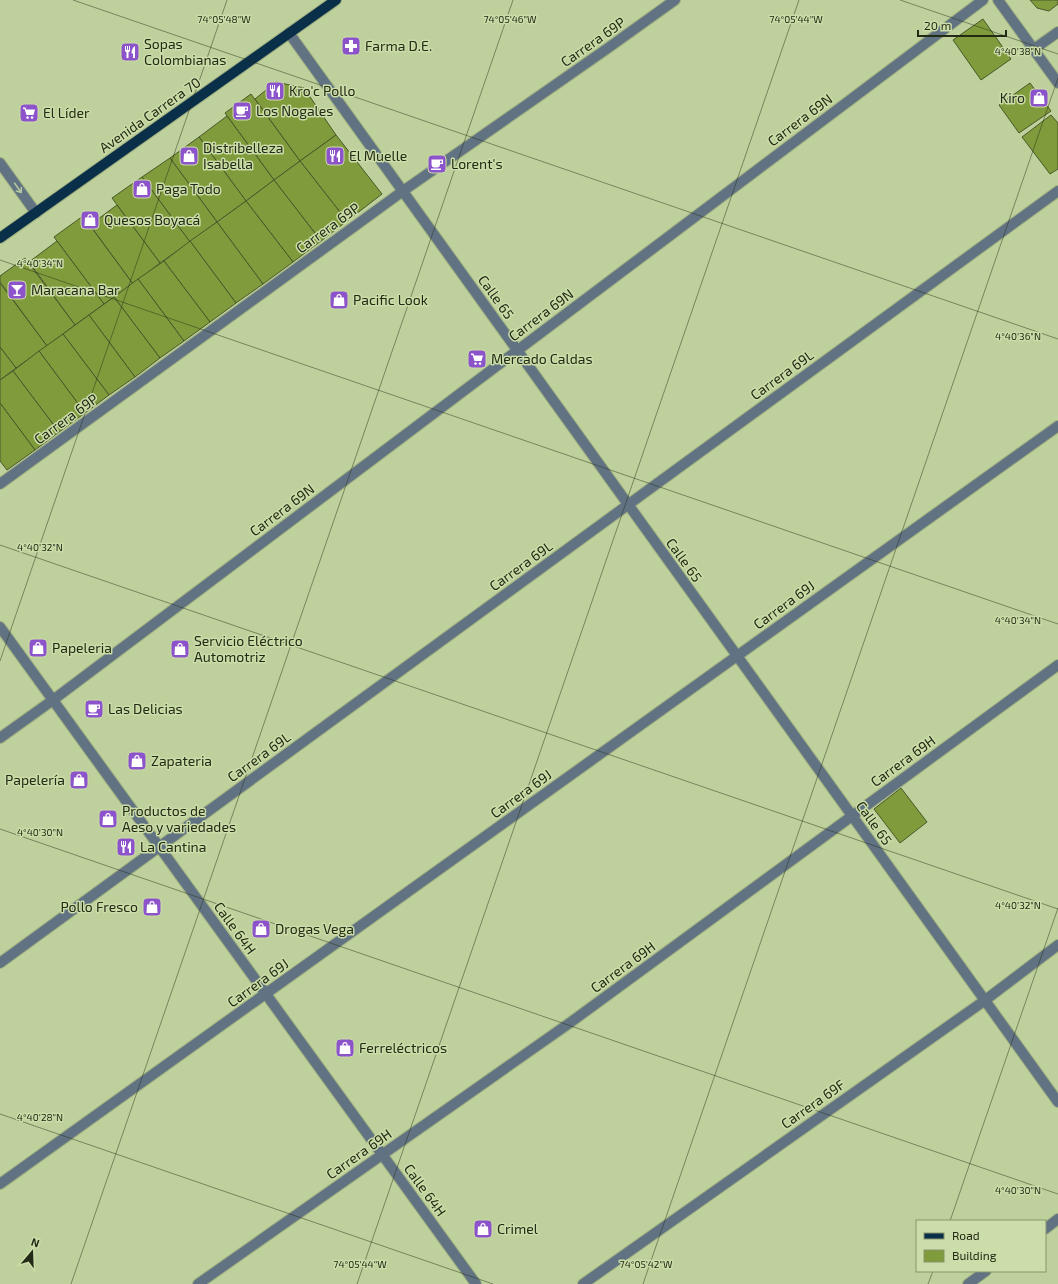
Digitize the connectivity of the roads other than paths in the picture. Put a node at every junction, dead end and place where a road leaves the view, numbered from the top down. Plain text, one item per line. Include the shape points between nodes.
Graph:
1 (336, 0) edge
2 (675, 0) edge
3 (983, 0) edge
4 (998, 0) edge
5 (1058, 32) edge
6 (289, 33) junction
7 (1034, 49) junction
8 (1058, 83) edge
9 (0, 163) edge
10 (403, 191) junction
11 (1058, 191) edge
12 (36, 213) junction
13 (0, 238) edge
14 (517, 350) junction
15 (1058, 426) edge
16 (0, 484) edge
17 (628, 505) junction
18 (0, 627) edge
19 (737, 657) junction
20 (1058, 664) edge
21 (53, 700) junction
22 (0, 738) edge
23 (852, 816) junction
24 (159, 847) junction
25 (1058, 945) edge
26 (0, 964) edge
27 (266, 994) junction
28 (984, 1001) junction
29 (1058, 1102) edge
30 (382, 1155) junction
31 (0, 1184) edge
32 (1058, 1219) edge
33 (1046, 1228) edge
34 (985, 1272) edge
35 (198, 1284) edge
36 (476, 1284) edge
37 (583, 1284) edge
38 (968, 1284) edge

1 - 6 main road, Avenida Carrera 70
2 - 10 street, Carrera 69P
3 - 14 street, Carrera 69N
4 - 7 street
5 - 7 street
6 - 10 street, Calle 65
6 - 12 main road, Avenida Carrera 70
7 - 8 street
9 -> 12 street
10 - 14 street, Calle 65
10 - 16 street, Carrera 69P
11 - 17 street, Carrera 69L
12 - 13 main road, Avenida Carrera 70
14 - 17 street, Calle 65
14 - 21 street, Carrera 69N
15 - 19 street, Carrera 69J
17 - 19 street, Calle 65
17 - 24 street, Carrera 69L
18 - 21 street, Calle 64H
19 - 23 street, Calle 65
19 - 27 street, Carrera 69J
20 - 23 street, Carrera 69H
21 - 22 street, Carrera 69N
21 - 24 street, Calle 64H
23 - 28 street, Calle 65
23 - 30 street, Carrera 69H via 572,1022
24 - 26 street, Carrera 69L
24 - 27 street, Calle 64H
25 - 28 street, Carrera 69F
27 - 30 street, Calle 64H
27 - 31 street, Carrera 69J
28 - 29 street, Calle 65
28 - 37 street, Carrera 69F
30 - 35 street, Carrera 69H
30 - 36 street, Calle 64H
32 - 33 street
34 - 38 street

